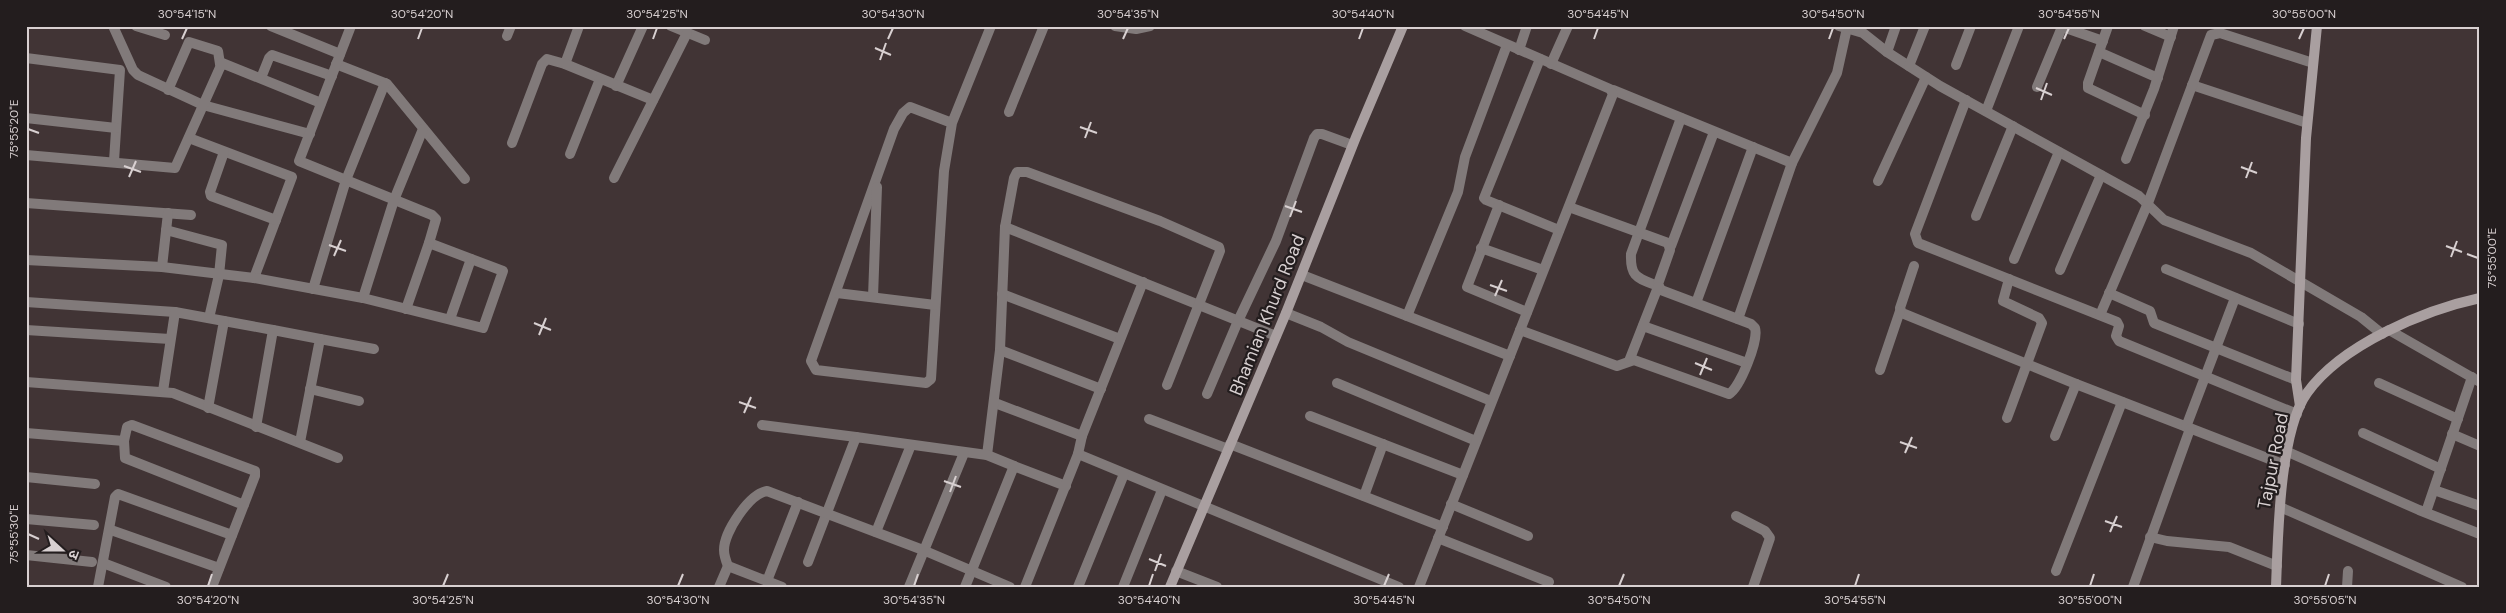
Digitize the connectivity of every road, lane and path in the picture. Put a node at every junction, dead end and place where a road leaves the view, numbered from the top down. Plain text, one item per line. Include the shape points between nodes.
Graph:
1 (113, 26) edge
2 (136, 26) edge
3 (271, 26) edge
4 (351, 26) edge
5 (579, 26) edge
6 (643, 26) edge
7 (671, 26) edge
8 (991, 26) edge
9 (1044, 26) edge
10 (1115, 26) edge
11 (1150, 26) edge
12 (1403, 26) edge
13 (1466, 26) edge
14 (1527, 26) edge
15 (1568, 26) edge
16 (1896, 26) edge
17 (1925, 26) edge
18 (1971, 26) edge
19 (2019, 26) edge
20 (2108, 26) edge
21 (2145, 26) edge
22 (2174, 26) edge
23 (2317, 26) edge
24 (1843, 27) edge
25 (2061, 27) edge
26 (687, 33) junction
27 (165, 35) dead end
28 (2171, 37) junction
29 (705, 40) dead end
30 (2103, 41) junction
31 (1507, 45) junction
32 (1519, 50) junction
33 (1887, 52) junction
34 (2099, 52) junction
35 (26, 58) edge
36 (1540, 58) junction
37 (338, 59) junction
38 (2313, 63) junction
39 (220, 64) junction
40 (565, 64) junction
41 (1551, 64) junction
42 (1956, 65) dead end
43 (1909, 66) junction
44 (332, 76) junction
45 (1926, 77) junction
46 (261, 78) junction
47 (2158, 78) junction
48 (600, 79) junction
49 (385, 83) junction
50 (2192, 85) junction
51 (616, 86) junction
52 (2037, 87) dead end
53 (168, 90) junction
54 (1612, 90) junction
55 (653, 100) junction
56 (1966, 100) junction
57 (321, 103) junction
58 (203, 105) junction
59 (1986, 111) junction
60 (1009, 112) dead end
61 (2145, 115) junction
62 (26, 118) edge
63 (1681, 118) junction
64 (952, 123) junction
65 (2308, 123) junction
66 (2013, 126) junction
67 (116, 128) junction
68 (423, 129) junction
69 (1714, 132) junction
70 (310, 134) junction
71 (189, 138) junction
72 (512, 143) dead end
73 (1352, 145) junction
74 (1753, 147) junction
75 (224, 152) junction
76 (2059, 152) junction
77 (570, 154) dead end
78 (26, 155) edge
79 (2126, 159) dead end
80 (114, 161) junction
81 (299, 161) junction
82 (1792, 163) junction
83 (2101, 175) junction
84 (292, 177) junction
85 (614, 178) dead end
86 (465, 179) dead end
87 (877, 179) junction
88 (346, 180) junction
89 (1878, 181) dead end
90 (394, 200) junction
91 (26, 203) edge
92 (2148, 203) junction
93 (1499, 205) junction
94 (1568, 207) junction
95 (168, 213) junction
96 (191, 215) dead end
97 (1976, 216) dead end
98 (276, 220) junction
99 (1005, 227) junction
100 (166, 230) junction
101 (1559, 230) junction
102 (1637, 232) junction
103 (429, 244) junction
104 (1671, 246) junction
105 (1481, 248) junction
106 (471, 258) junction
107 (2014, 259) dead end
108 (26, 260) edge
109 (1914, 266) dead end
110 (162, 267) junction
111 (2166, 269) dead end
112 (1543, 270) junction
113 (2060, 270) dead end
114 (219, 275) junction
115 (1302, 275) junction
116 (254, 278) junction
117 (2008, 279) junction
118 (1143, 282) junction
119 (2300, 282) junction
120 (1658, 287) junction
121 (314, 289) junction
122 (837, 293) junction
123 (2109, 293) junction
124 (1002, 294) junction
125 (873, 297) junction
126 (363, 298) junction
127 (2234, 298) junction
128 (2480, 298) edge
129 (26, 302) edge
130 (1696, 303) junction
131 (935, 305) junction
132 (1198, 305) junction
133 (406, 309) junction
134 (1900, 311) junction
135 (175, 312) junction
136 (1527, 312) junction
137 (1286, 313) junction
138 (2100, 315) junction
139 (1407, 316) junction
140 (209, 318) junction
141 (450, 319) junction
142 (1738, 319) junction
143 (224, 321) junction
144 (1238, 321) junction
145 (2299, 324) junction
146 (1643, 326) junction
147 (26, 330) edge
148 (273, 330) junction
149 (1520, 330) junction
150 (2386, 332) junction
151 (1276, 336) junction
152 (170, 339) junction
153 (320, 339) junction
154 (1120, 339) junction
155 (2217, 348) junction
156 (374, 350) dead end
157 (1000, 350) junction
158 (1510, 356) junction
159 (1629, 361) junction
160 (1747, 363) junction
161 (2028, 364) junction
162 (1880, 370) dead end
163 (2206, 376) junction
164 (2296, 380) junction
165 (2476, 380) edge
166 (26, 382) edge
167 (1337, 383) dead end
168 (2379, 383) dead end
169 (2076, 384) junction
170 (1167, 385) dead end
171 (310, 389) junction
172 (1101, 389) junction
173 (163, 391) junction
174 (1207, 394) dead end
175 (360, 401) dead end
176 (995, 402) junction
177 (1492, 402) junction
178 (2122, 402) junction
179 (208, 408) junction
180 (2299, 410) junction
181 (1310, 416) dead end
182 (2007, 418) dead end
183 (1149, 419) dead end
184 (2458, 419) junction
185 (762, 425) dead end
186 (256, 427) junction
187 (2188, 428) junction
188 (26, 433) edge
189 (2363, 433) dead end
190 (2452, 434) junction
191 (1082, 436) junction
192 (2055, 436) dead end
193 (856, 438) junction
194 (1476, 440) junction
195 (124, 441) junction
196 (300, 442) junction
197 (1384, 444) junction
198 (911, 445) junction
199 (2480, 446) edge
200 (1229, 447) junction
201 (2288, 452) junction
202 (964, 453) junction
203 (1078, 454) junction
204 (986, 456) junction
205 (338, 458) dead end
206 (2285, 465) junction
207 (1014, 466) junction
208 (2441, 469) junction
209 (1124, 474) junction
210 (1463, 475) junction
211 (26, 478) edge
212 (95, 484) dead end
213 (1066, 486) junction
214 (1162, 490) junction
215 (2434, 490) junction
216 (1364, 496) junction
217 (798, 502) junction
218 (1451, 504) junction
219 (244, 505) junction
220 (2480, 506) edge
221 (1204, 507) junction
222 (2280, 507) junction
223 (2426, 512) junction
224 (828, 514) junction
225 (1736, 516) dead end
226 (26, 518) edge
227 (94, 525) dead end
228 (1443, 527) junction
229 (111, 530) junction
230 (876, 532) junction
231 (232, 534) junction
232 (2480, 534) edge
233 (1528, 536) dead end
234 (2150, 537) junction
235 (1438, 538) junction
236 (923, 550) junction
237 (26, 555) edge
238 (92, 562) dead end
239 (808, 562) dead end
240 (103, 563) junction
241 (728, 566) junction
242 (2277, 566) junction
243 (219, 568) junction
244 (1176, 571) junction
245 (2056, 571) dead end
246 (2348, 571) dead end
247 (971, 572) junction
248 (767, 581) junction
249 (1549, 582) dead end
250 (98, 587) edge
251 (166, 587) edge
252 (212, 587) edge
253 (719, 587) edge
254 (782, 587) edge
255 (909, 587) edge
256 (965, 587) edge
257 (1010, 587) edge
258 (1025, 587) edge
259 (1078, 587) edge
260 (1123, 587) edge
261 (1170, 587) edge
262 (1217, 587) edge
263 (1400, 587) edge
264 (1419, 587) edge
265 (1753, 587) edge
266 (2133, 587) edge
267 (2276, 587) edge
268 (2347, 587) edge
269 (2462, 587) edge

1 - 53 street via 134,72
2 - 27 street
3 - 37 street
4 - 37 street
5 - 40 street
6 - 51 street
7 - 26 street
8 - 64 street
9 - 60 street
10 - 11 street via 1136,29
12 - 73 street, Bhamian Khurd Road
13 - 31 street
14 - 32 street
15 - 41 street
16 - 33 street
17 - 43 street
18 - 42 street
19 - 59 street
20 - 30 street
21 - 28 street
22 - 28 street
23 - 38 street
24 - 33 street via 1863,33
24 - 82 street via 1837,73
25 - 30 street
25 - 52 street
26 - 29 street
26 - 55 street
28 - 47 street
30 - 34 street
31 - 32 street
31 - 139 street via 1465,157 1458,192
32 - 36 street
33 - 43 street
34 - 47 street
34 - 61 street via 2088,88
35 - 67 street via 119,69
36 - 41 street
36 - 93 street via 1484,196
37 - 44 street
37 - 49 street
38 - 50 street via 2216,32 2211,35
38 - 65 street
39 - 46 street via 225,63
39 - 53 street via 218,51 189,42
39 - 58 street
40 - 48 street
40 - 72 street via 547,59 542,64
41 - 54 street
43 - 45 street
44 - 46 street via 272,56
44 - 57 street
45 - 56 street
45 - 89 street
46 - 57 street
47 - 61 street
48 - 51 street
48 - 77 street
49 - 68 street
49 - 88 street
50 - 65 street
50 - 92 street
51 - 55 street
53 - 58 street
54 - 63 street
54 - 94 street
55 - 85 street
56 - 59 street
56 - 117 street via 1915,240
57 - 70 street
58 - 70 street
58 - 71 street
59 - 66 street
61 - 79 street
62 - 67 street
63 - 69 street
63 - 102 street
64 - 87 street via 913,108 906,110 894,129
64 - 131 street via 944,171
65 - 119 street
66 - 76 street
66 - 97 street
67 - 80 street
68 - 86 street
68 - 90 street
69 - 74 street
69 - 104 street
70 - 81 street
71 - 75 street
71 - 80 street via 175,168
73 - 115 street, Bhamian Khurd Road
73 - 144 street via 1322,134 1316,136 1276,241
74 - 82 street
74 - 130 street
75 - 84 street
75 - 98 street via 211,196
76 - 83 street
76 - 107 street
78 - 80 street
81 - 84 street
81 - 88 street
82 - 142 street
83 - 92 street
83 - 113 street
84 - 98 street
87 - 122 street
87 - 125 street
88 - 90 street
88 - 121 street
90 - 103 street via 435,217
90 - 126 street
91 - 95 street
92 - 119 street via 2164,220 2245,250
92 - 123 street
93 - 101 street
93 - 105 street
94 - 101 street
94 - 102 street
95 - 96 street
95 - 100 street
98 - 116 street
99 - 118 street
99 - 124 street
99 - 132 street via 1014,178 1021,170 1160,221 1219,246 1220,251
100 - 110 street
100 - 114 street via 222,245
101 - 112 street
102 - 104 street
102 - 120 street via 1630,254 1630,269 1641,280
103 - 106 street
103 - 133 street
104 - 120 street
105 - 112 street
105 - 136 street via 1468,288
106 - 141 street
106 - 141 street via 503,272 483,328
108 - 110 street
109 - 134 street
110 - 114 street
111 - 127 street
112 - 136 street
114 - 116 street
114 - 140 street
115 - 137 street, Bhamian Khurd Road
115 - 139 street
116 - 121 street
117 - 138 street
117 - 161 street via 2003,301 2039,318 2042,323
118 - 132 street
118 - 154 street
119 - 145 street
119 - 150 street
120 - 130 street
120 - 146 street
121 - 126 street
122 - 125 street
122 - 131 street via 812,361 814,368 908,382 926,383 931,379
123 - 138 street
123 - 155 street via 2150,311 2154,323
124 - 154 street
124 - 157 street
125 - 131 street
126 - 133 street
127 - 145 street
127 - 155 street
128 - 150 street, Tajpur Road via 2418,315
129 - 135 street
130 - 142 street
132 - 144 street
132 - 170 street
133 - 141 street
134 - 161 street
134 - 162 street
135 - 140 street
135 - 152 street
136 - 149 street
137 - 151 street, Bhamian Khurd Road
137 - 177 street
138 - 163 street via 2118,324 2116,336 2119,341
139 - 158 street
140 - 143 street
142 - 160 street via 1750,324 1757,332
143 - 148 street
143 - 179 street
144 - 151 street
144 - 174 street
145 - 164 street
146 - 159 street
146 - 160 street
147 - 152 street
148 - 153 street
148 - 186 street
149 - 158 street
149 - 159 street via 1609,364 1617,366
150 - 165 street
150 - 180 street, Tajpur Road via 2323,375 2306,394
151 - 200 street, Bhamian Khurd Road
152 - 173 street
153 - 156 street
153 - 171 street
154 - 172 street
155 - 163 street
155 - 164 street
157 - 172 street
157 - 176 street
158 - 177 street
159 - 160 street via 1729,394 1738,386
161 - 169 street
161 - 182 street
163 - 180 street
163 - 187 street
164 - 180 street
165 - 184 street
166 - 173 street
167 - 194 street
168 - 184 street
169 - 178 street
169 - 192 street
171 - 175 street
171 - 196 street
172 - 191 street
173 - 179 street
176 - 191 street
176 - 204 street
177 - 194 street
178 - 187 street
178 - 245 street
179 - 186 street
180 - 201 street, Tajpur Road
181 - 197 street
183 - 200 street
184 - 190 street
185 - 193 street
186 - 196 street
187 - 206 street
187 - 234 street
188 - 195 street
189 - 208 street
190 - 199 street
190 - 208 street
191 - 203 street
193 - 198 street
193 - 224 street
194 - 210 street
195 - 219 street via 125,458
195 - 219 street via 126,428 132,425 254,470 255,476
196 - 205 street
197 - 210 street
197 - 216 street
198 - 202 street
198 - 230 street
200 - 216 street
200 - 221 street, Bhamian Khurd Road
201 - 206 street, Tajpur Road
201 - 223 street
202 - 204 street
202 - 236 street
203 - 209 street
203 - 213 street
204 - 207 street
206 - 222 street, Tajpur Road
207 - 213 street
207 - 247 street
208 - 215 street
209 - 214 street
209 - 259 street
210 - 218 street
211 - 212 street
213 - 258 street
214 - 221 street
214 - 260 street
215 - 220 street
215 - 223 street
216 - 228 street
217 - 224 street
217 - 241 street via 767,491 750,501 728,535 724,549
217 - 248 street
218 - 228 street
218 - 233 street
219 - 231 street
221 - 244 street, Bhamian Khurd Road
221 - 263 street
222 - 242 street, Tajpur Road
222 - 269 street
223 - 232 street
224 - 230 street
224 - 239 street
225 - 265 street via 1765,531 1770,538
226 - 227 street
228 - 235 street
229 - 231 street via 115,498 120,493
229 - 240 street
229 - 243 street
230 - 236 street
231 - 243 street
234 - 242 street via 2229,547
234 - 266 street
235 - 249 street
235 - 264 street
236 - 247 street
236 - 255 street
237 - 238 street
240 - 250 street
240 - 251 street
241 - 248 street
241 - 253 street
242 - 267 street, Tajpur Road
243 - 252 street
244 - 261 street, Bhamian Khurd Road
244 - 262 street
246 - 268 street
247 - 256 street
247 - 257 street
248 - 254 street

